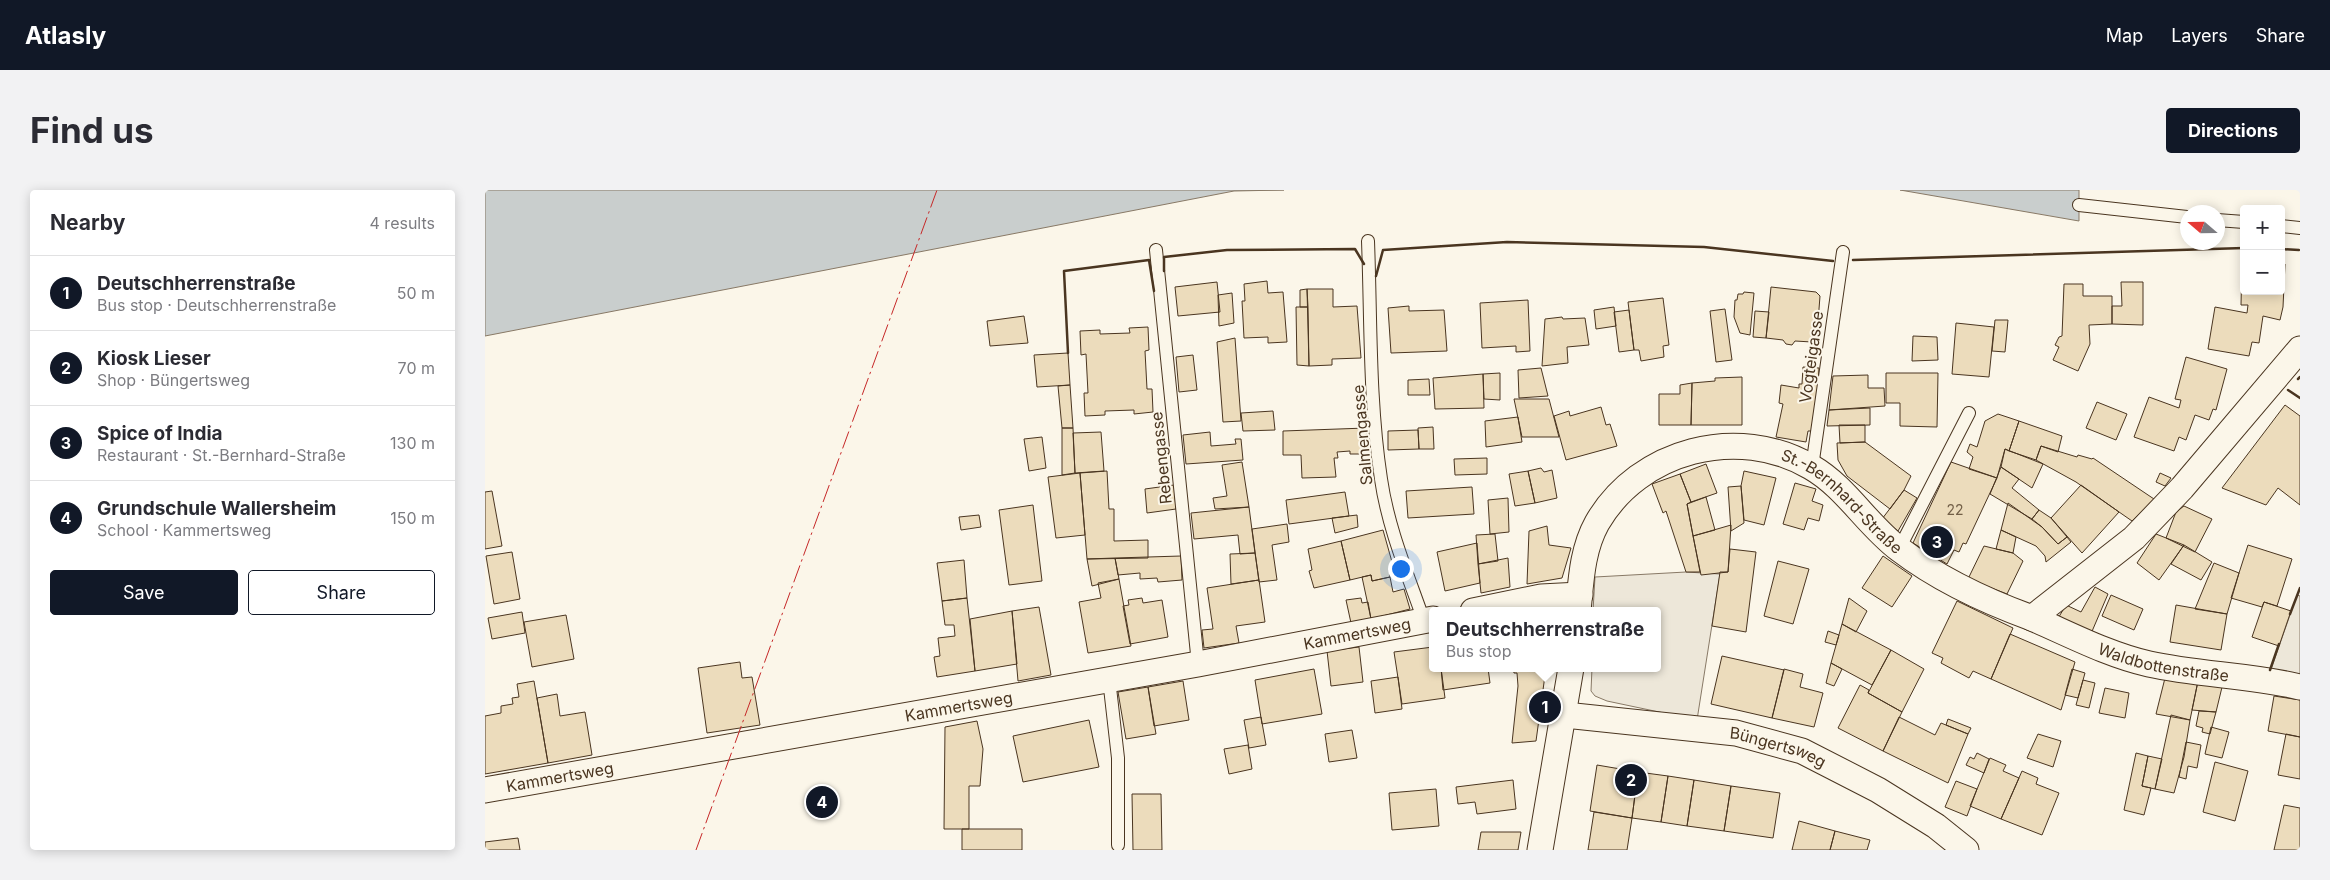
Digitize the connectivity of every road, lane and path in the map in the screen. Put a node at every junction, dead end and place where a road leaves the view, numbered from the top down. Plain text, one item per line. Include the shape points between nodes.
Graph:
1 (2079, 205) dead end
2 (2180, 215) edge
3 (2225, 221) edge
4 (2240, 222) edge
5 (2285, 226) edge
6 (2300, 228) edge
7 (1368, 241) dead end
8 (1156, 250) dead end
9 (1843, 252) dead end
10 (2300, 349) edge
11 (1969, 413) dead end
12 (1812, 467) junction
13 (1899, 549) junction
14 (1579, 603) edge
15 (1492, 607) edge
16 (2032, 618) junction
17 (1428, 620) edge
18 (1197, 664) junction
19 (1570, 672) edge
20 (1109, 679) junction
21 (2300, 687) edge
22 (1565, 715) junction
23 (485, 790) edge
24 (1118, 845) dead end
25 (1540, 850) edge
26 (1966, 850) edge

1 - 2 lane
3 - 4 lane
5 - 6 lane
7 - 17 lane, Salmengasse via 1374,429 1381,481 1387,509
8 - 18 lane, Rebengasse
9 - 12 lane, Vogteigasse
10 - 16 street via 2182,488 2134,538
11 - 13 lane
12 - 13 street, St.-Bernhard-Straße via 1835,485
12 - 14 street, St.-Bernhard-Straße via 1788,455 1729,446 1704,447 1682,453 1655,467 1612,500 1597,524 1585,552
13 - 16 street, St.-Bernhard-Straße via 1963,588
14 - 15 street via 1541,597
16 - 21 street, Waldbottenstraße via 2111,652 2150,664 2269,679
17 - 18 street, Kammertsweg
18 - 20 street, Kammertsweg
19 - 22 street
20 - 23 street, Kammertsweg
20 - 24 lane via 1118,758
22 - 25 street
22 - 26 street, Büngertsweg via 1736,733 1802,751 1878,790

